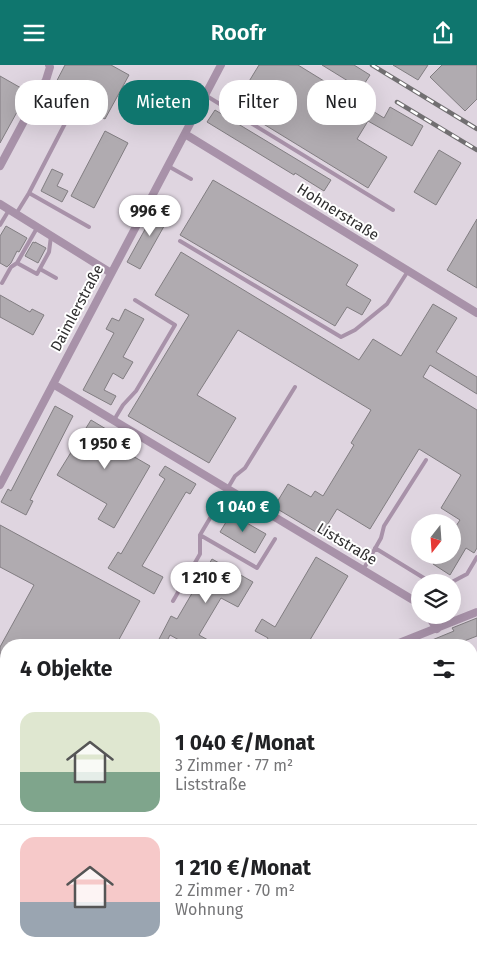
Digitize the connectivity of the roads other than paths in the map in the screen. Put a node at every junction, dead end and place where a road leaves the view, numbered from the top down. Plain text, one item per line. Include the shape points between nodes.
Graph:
1 (49, 65) edge
2 (221, 65) edge
3 (209, 88) edge
4 (209, 97) edge
5 (65, 125) edge
6 (190, 125) edge
7 (185, 134) junction
8 (0, 166) edge
9 (168, 166) junction
10 (191, 179) dead end
11 (29, 193) junction
12 (0, 204) edge
13 (393, 210) dead end
14 (12, 212) junction
15 (0, 225) edge
16 (89, 227) dead end
17 (38, 228) junction
18 (54, 238) junction
19 (180, 241) dead end
20 (17, 263) junction
21 (40, 269) junction
22 (408, 271) junction
23 (111, 273) junction
24 (56, 278) dead end
25 (2, 283) dead end
26 (134, 300) dead end
27 (477, 313) edge
28 (53, 384) junction
29 (295, 387) dead end
30 (114, 420) junction
31 (426, 460) dead end
32 (0, 485) edge
33 (228, 489) junction
34 (200, 535) junction
35 (275, 539) dead end
36 (375, 548) junction
37 (477, 557) edge
38 (363, 570) junction
39 (417, 574) edge
40 (461, 577) edge
41 (411, 598) edge
42 (173, 601) dead end
43 (477, 612) edge
44 (434, 624) edge
45 (437, 629) junction
46 (410, 639) edge

1 - 8 street via 46,79
2 - 3 street, Daimlerstraße
4 - 13 lane
5 - 11 lane
6 - 7 street, Daimlerstraße
7 - 9 street, Daimlerstraße
7 - 22 street, Hohnerstraße
9 - 10 lane
9 - 23 street, Daimlerstraße
11 - 14 lane
11 - 16 lane
12 - 14 street
14 - 15 lane
14 - 17 street
17 - 18 street
17 - 20 lane
18 - 21 lane
18 - 23 street
19 - 22 lane via 341,337 356,330 388,304
20 - 21 lane via 37,274
20 - 25 lane
21 - 24 lane
22 - 27 street, Hohnerstraße
23 - 28 street, Daimlerstraße
26 - 30 lane via 175,325 136,391
28 - 30 street, Liststraße
28 - 32 street, Daimlerstraße
29 - 33 lane
30 - 33 street, Liststraße
31 - 36 lane via 384,526
33 - 34 lane
33 - 38 street, Liststraße
34 - 35 lane via 257,569
34 - 42 lane via 200,554
36 - 38 lane
36 - 39 lane
37 - 40 lane via 467,574
38 - 41 street, Liststraße
43 - 45 street
44 - 45 street
45 - 46 street

